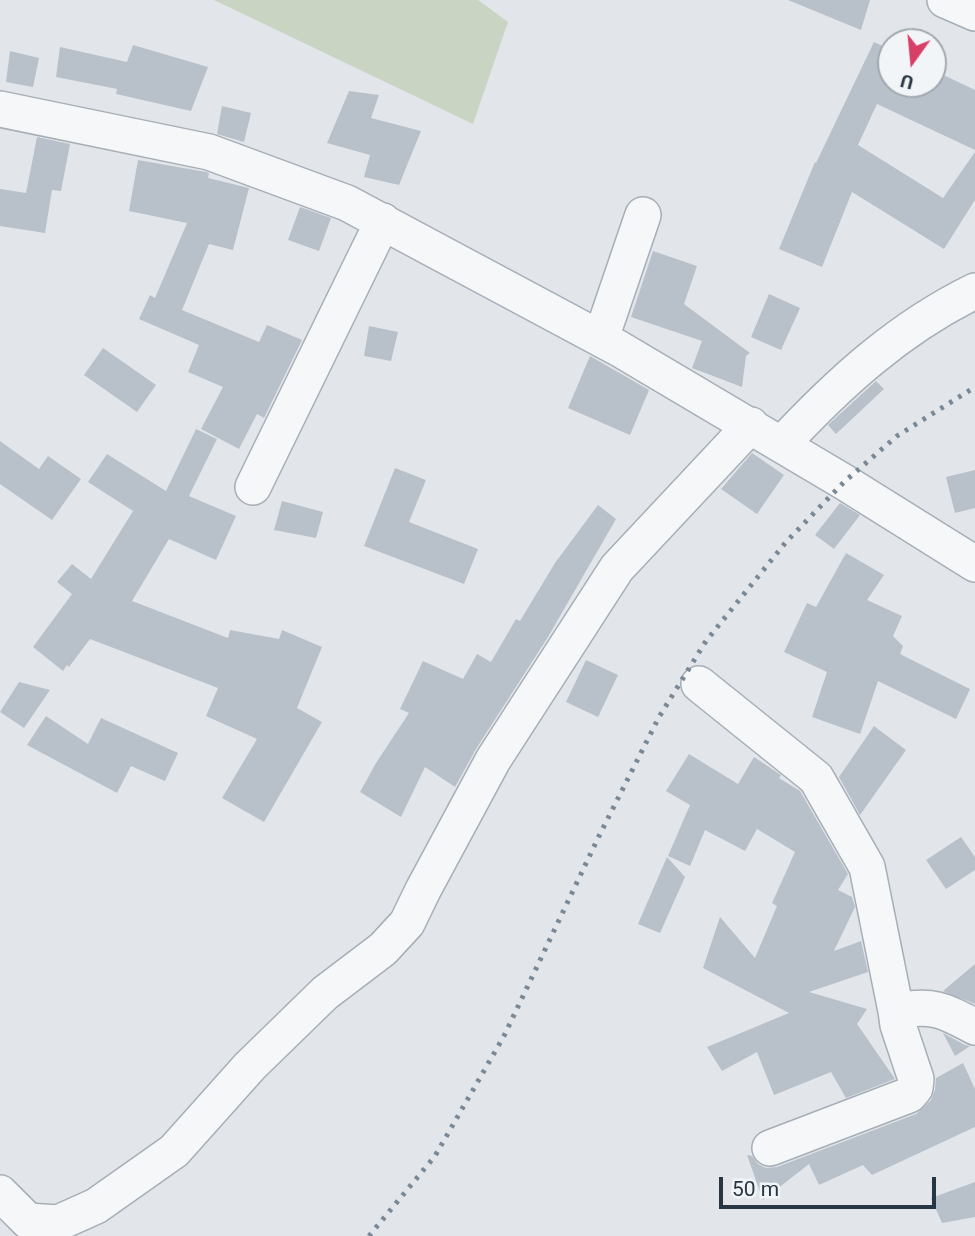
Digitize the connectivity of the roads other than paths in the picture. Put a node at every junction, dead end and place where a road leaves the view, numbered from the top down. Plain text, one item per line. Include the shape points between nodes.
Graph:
1 (945, 0) edge
2 (975, 13) edge
3 (0, 108) edge
4 (643, 215) dead end
5 (383, 221) junction
6 (975, 291) edge
7 (601, 338) junction
8 (751, 425) junction
9 (782, 444) junction
10 (253, 486) dead end
11 (975, 564) edge
12 (699, 684) dead end
13 (896, 1011) junction
14 (975, 1027) edge
15 (770, 1148) dead end
16 (0, 1193) edge

1 - 2 street
3 - 5 street via 209,152 300,184
4 - 7 street
5 - 7 street
5 - 10 street
6 - 9 street via 904,333 862,365
7 - 8 street
8 - 9 street
8 - 16 street via 617,568 493,760 407,923 383,949 325,993 250,1066 174,1151 96,1206 58,1223 28,1221
9 - 11 street
12 - 13 street via 816,779 867,867
13 - 14 street via 933,1008
13 - 15 street via 916,1079 909,1095

